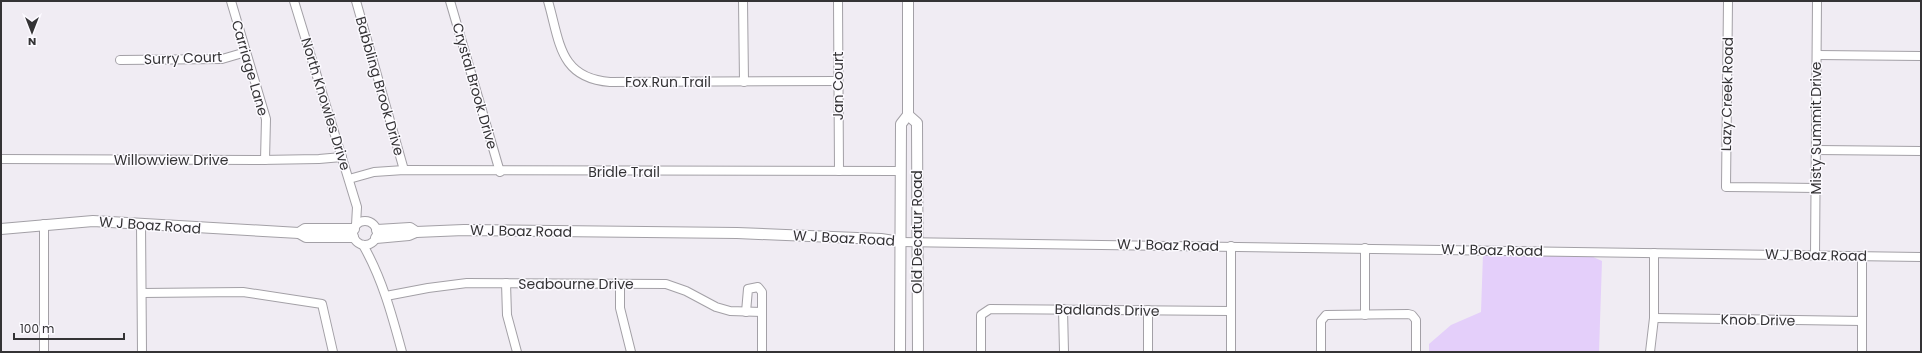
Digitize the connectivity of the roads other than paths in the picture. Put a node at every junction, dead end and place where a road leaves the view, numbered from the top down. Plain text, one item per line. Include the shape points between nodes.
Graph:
1 (230, 1) edge
2 (294, 1) edge
3 (356, 1) edge
4 (450, 1) edge
5 (548, 1) edge
6 (743, 1) edge
7 (838, 1) edge
8 (908, 1) edge
9 (1728, 1) edge
10 (1817, 1) edge
11 (246, 52) junction
12 (1817, 55) junction
13 (1921, 56) edge
14 (120, 60) dead end
15 (838, 81) junction
16 (744, 82) junction
17 (908, 115) junction
18 (1816, 150) junction
19 (1921, 151) edge
20 (342, 157) junction
21 (1, 159) edge
22 (265, 160) junction
23 (404, 170) junction
24 (839, 171) junction
25 (902, 171) junction
26 (500, 172) junction
27 (349, 179) junction
28 (1816, 188) junction
29 (357, 207) junction
30 (370, 222) junction
31 (141, 223) junction
32 (44, 224) junction
33 (1, 229) edge
34 (354, 230) junction
35 (376, 237) junction
36 (900, 242) junction
37 (917, 242) junction
38 (363, 245) junction
39 (1231, 246) junction
40 (1365, 248) junction
41 (1654, 253) junction
42 (1815, 255) junction
43 (1862, 256) junction
44 (1921, 257) edge
45 (372, 260) junction
46 (506, 283) junction
47 (620, 284) junction
48 (142, 293) junction
49 (386, 296) junction
50 (1063, 309) junction
51 (1148, 310) junction
52 (1230, 311) junction
53 (746, 312) junction
54 (762, 312) junction
55 (1365, 315) junction
56 (1654, 318) junction
57 (1862, 321) junction
58 (44, 352) edge
59 (142, 352) edge
60 (333, 352) edge
61 (402, 352) edge
62 (517, 352) edge
63 (631, 352) edge
64 (762, 352) edge
65 (900, 352) edge
66 (918, 352) edge
67 (980, 352) edge
68 (1064, 352) edge
69 (1148, 352) edge
70 (1231, 352) edge
71 (1321, 352) edge
72 (1416, 352) edge
73 (1650, 352) edge
74 (1862, 352) edge

1 - 11 street, Carriage Lane
2 - 20 street, North Knowles Drive
3 - 23 street, Babbling Brook Drive
4 - 26 street, Crystal Brook Drive
5 - 16 street, Fox Run Trail via 565,58 578,73 587,78 610,82
6 - 16 street
7 - 15 street, Jan Court
8 - 17 main road, Old Decatur Road
9 - 28 street, Lazy Creek Road via 1726,187
10 - 12 street, Misty Summit Drive
11 - 14 street, Surry Court via 222,59
11 - 22 street, Carriage Lane via 266,119
12 - 13 street
12 - 18 street, Misty Summit Drive
15 - 16 street, Fox Run Trail
15 - 24 street, Jan Court
17 - 25 main road, Old Decatur Road via 901,124
17 - 37 main road, Old Decatur Road via 917,124
18 - 19 street
18 - 28 street, Misty Summit Drive
20 - 22 street, Willowview Drive
20 - 27 street, North Knowles Drive
21 - 22 street, Willowview Drive
23 - 26 street, Bridle Trail
23 - 27 street, Bridle Trail via 374,172
24 - 25 street, Bridle Trail
24 - 26 street, Bridle Trail
25 - 36 main road, Old Decatur Road
27 - 29 street, North Knowles Drive
28 - 42 street, Misty Summit Drive
29 - 30 street, North Knowles Drive
29 - 34 street, North Knowles Drive
30 - 34 street via 362,221
30 - 35 street
31 - 32 main road, W J Boaz Road via 93,221
31 - 34 main road, W J Boaz Road via 299,233 306,237
31 - 48 street
32 - 33 main road, W J Boaz Road
32 - 58 street
34 - 38 street via 359,244
35 - 36 main road, W J Boaz Road via 410,228 416,232 464,230 737,233
35 - 38 street via 371,244
35 - 45 street
36 - 37 street, W J Boaz Road
36 - 65 main road, Old Decatur Road
37 - 39 street, W J Boaz Road
37 - 66 main road, Old Decatur Road
38 - 45 street
39 - 40 street, W J Boaz Road
39 - 52 street
40 - 41 street, W J Boaz Road
40 - 55 street
41 - 42 street, W J Boaz Road
41 - 56 street
42 - 43 street, W J Boaz Road
43 - 44 street, W J Boaz Road
43 - 57 street
45 - 49 street
46 - 47 street, Seabourne Drive
46 - 49 street, Seabourne Drive via 448,285
46 - 62 street via 507,316
47 - 53 street, Seabourne Drive via 666,284 716,307
47 - 63 street via 620,308
48 - 59 street
48 - 60 street via 243,292 322,304
49 - 61 street
50 - 51 street, Badlands Drive
50 - 67 street, Badlands Drive via 995,308 984,312 981,319
50 - 68 street
51 - 52 street, Badlands Drive
51 - 69 street
52 - 70 street
53 - 54 street, Seabourne Drive
53 - 54 street via 748,289 758,287 762,292
54 - 64 street
55 - 71 street via 1324,317 1321,321
55 - 72 street via 1408,314 1415,317
56 - 57 street, Knob Drive
56 - 73 street
57 - 74 street

